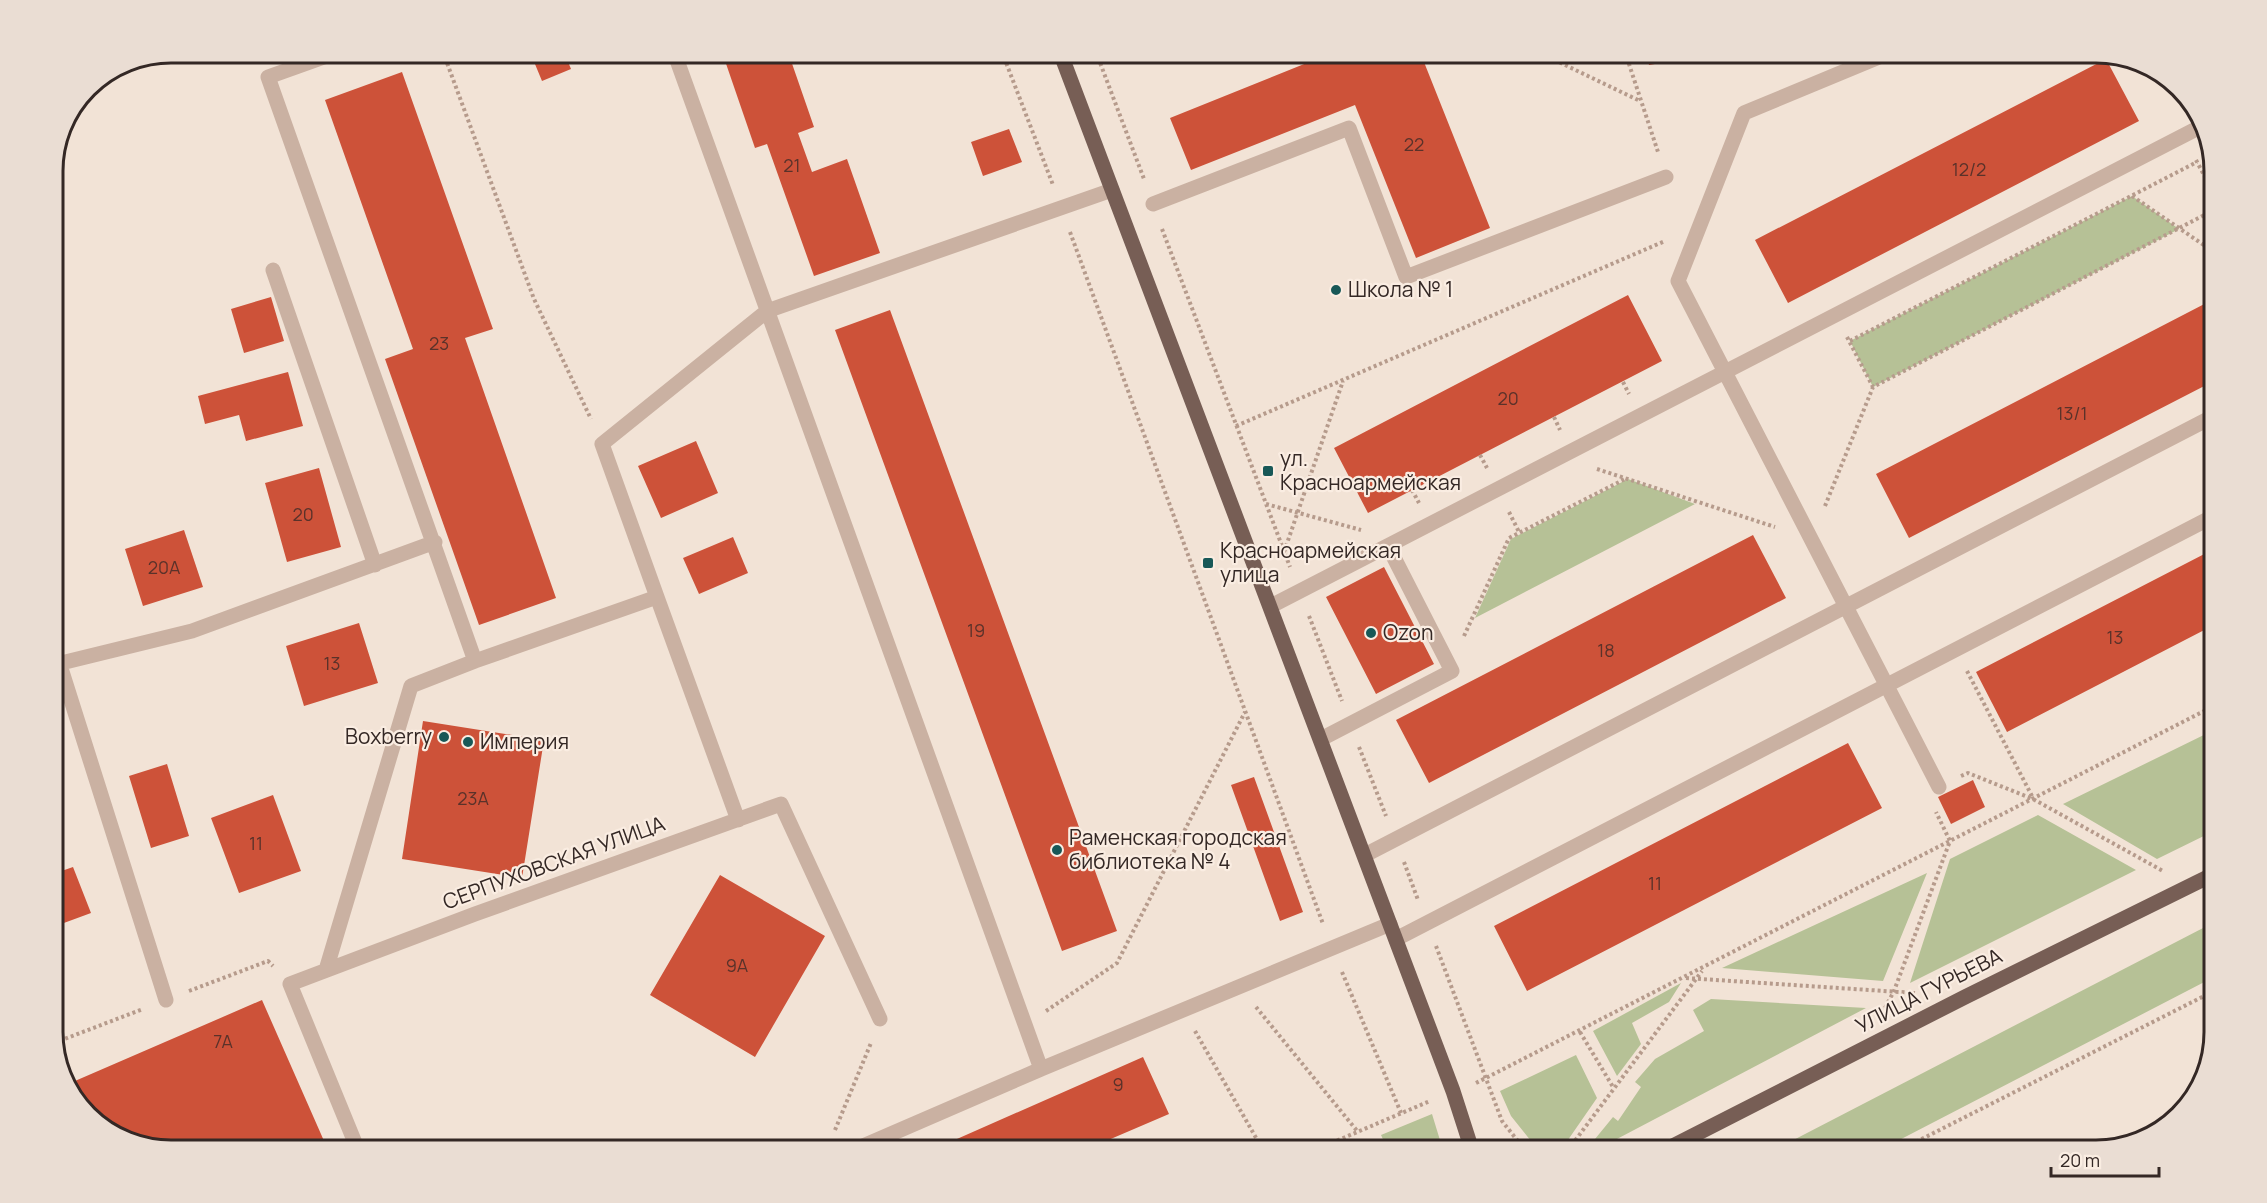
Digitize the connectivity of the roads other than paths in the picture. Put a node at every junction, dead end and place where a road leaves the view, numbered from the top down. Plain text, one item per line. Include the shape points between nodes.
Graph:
1 (307, 63) edge
2 (678, 63) edge
3 (1064, 63) edge
4 (1864, 63) edge
5 (2195, 128) edge
6 (1666, 177) road end
7 (1112, 190) junction
8 (1153, 204) dead end
9 (273, 270) dead end
10 (767, 311) junction
11 (1725, 372) junction
12 (2204, 421) edge
13 (2204, 521) edge
14 (435, 542) junction
15 (1394, 543) junction
16 (375, 565) junction
17 (657, 597) junction
18 (1270, 606) junction
19 (1846, 606) junction
20 (476, 661) junction
21 (63, 662) edge
22 (63, 685) edge
23 (1887, 686) junction
24 (1321, 739) junction
25 (1939, 787) road end
26 (738, 820) junction
27 (1365, 855) junction
28 (2204, 879) edge
29 (1390, 924) junction
30 (1396, 939) junction
31 (326, 970) junction
32 (166, 1000) dead end
33 (880, 1019) road end
34 (1041, 1069) junction
35 (354, 1140) edge
36 (877, 1140) edge
37 (1469, 1140) edge
38 (1685, 1140) edge

1 - 14 street via 268,77
2 - 10 street
3 - 7 main road
4 - 11 street via 1743,113 1678,281
5 - 11 street
6 - 8 street via 1406,277 1349,128
7 - 10 street
7 - 18 main road
9 - 16 street
10 - 17 street via 602,444
10 - 34 street
11 - 15 street
11 - 19 street
12 - 19 street
13 - 23 street
14 - 16 street
14 - 20 street
15 - 18 street
15 - 24 street via 1406,595 1452,671
16 - 21 street via 192,631
17 - 20 street
17 - 26 street
18 - 24 main road
19 - 23 street
19 - 27 street
20 - 31 street via 411,686
22 - 32 street
23 - 25 street
23 - 30 street
24 - 27 main road
26 - 31 street, СЕРПУХОВСКАЯ УЛИЦА
26 - 33 street, СЕРПУХОВСКАЯ УЛИЦА via 781,804
27 - 29 main road
28 - 38 main road, УЛИЦА ГУРЬЕВА
29 - 30 main road
29 - 34 street
30 - 37 main road
31 - 35 street, СЕРПУХОВСКАЯ УЛИЦА via 290,984
34 - 36 street

